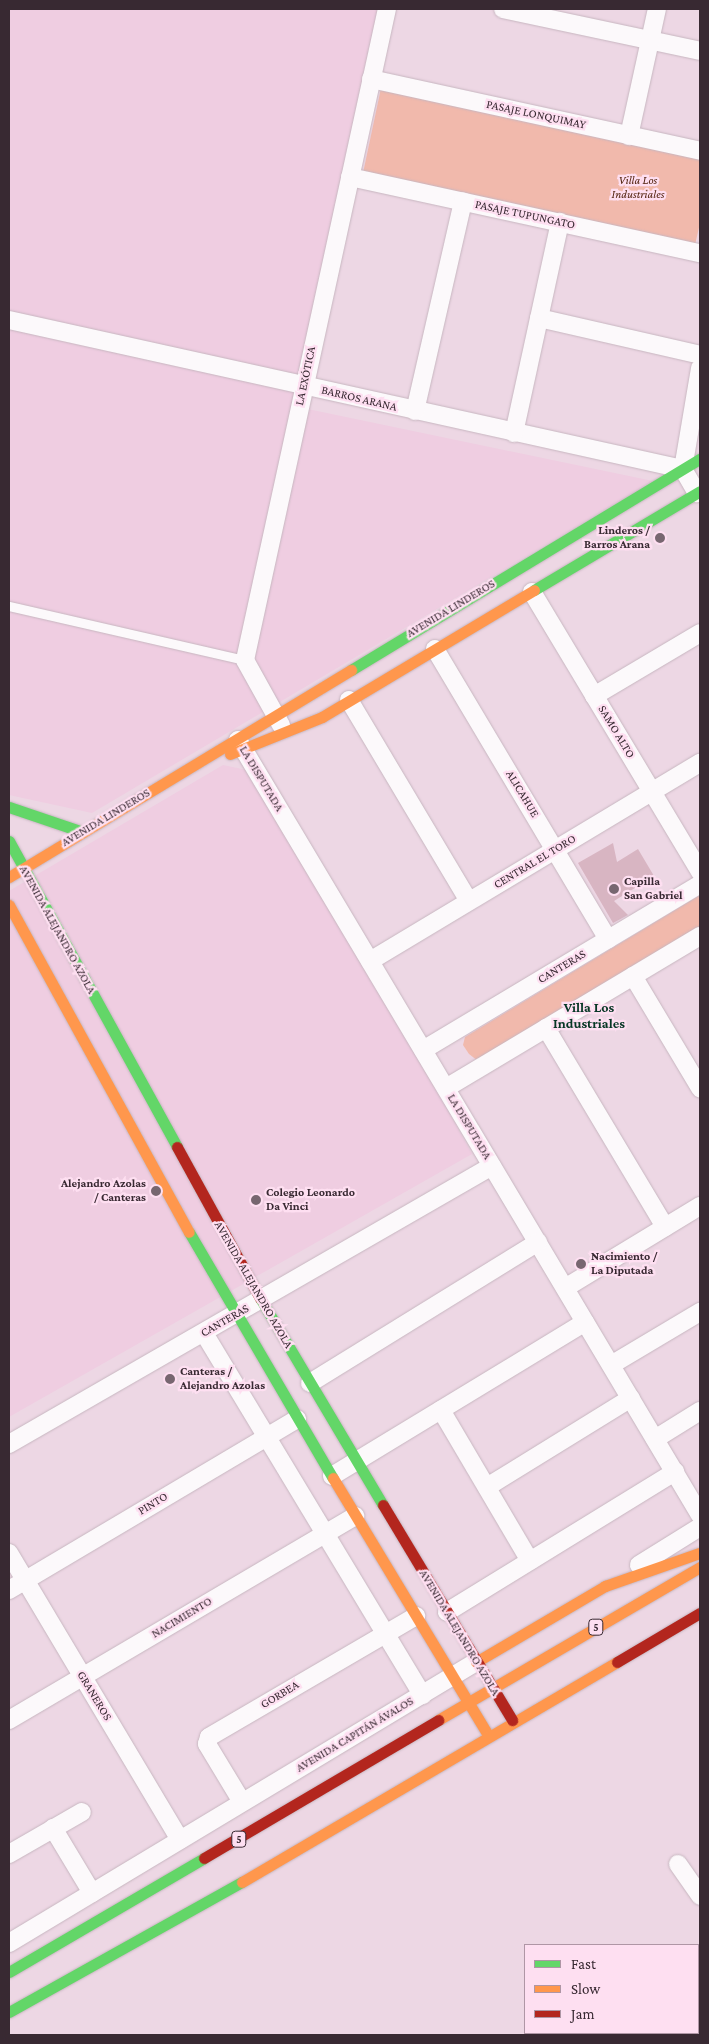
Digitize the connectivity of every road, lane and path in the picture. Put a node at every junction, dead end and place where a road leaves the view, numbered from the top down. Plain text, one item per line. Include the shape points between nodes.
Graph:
1 (387, 9) edge
2 (503, 9) edge
3 (657, 9) edge
4 (650, 40) junction
5 (700, 52) edge
6 (371, 79) junction
7 (629, 136) junction
8 (700, 151) edge
9 (350, 177) junction
10 (463, 201) junction
11 (560, 222) junction
12 (699, 249) edge
13 (539, 318) junction
14 (9, 320) edge
15 (700, 355) edge
16 (700, 368) edge
17 (304, 386) junction
18 (416, 411) junction
19 (514, 434) junction
20 (700, 459) edge
21 (683, 469) junction
22 (699, 492) edge
23 (532, 592) junction
24 (9, 606) edge
25 (700, 633) edge
26 (435, 649) junction
27 (245, 660) junction
28 (594, 696) junction
29 (349, 700) junction
30 (276, 715) junction
31 (286, 734) junction
32 (241, 745) junction
33 (700, 763) edge
34 (652, 792) junction
35 (9, 807) edge
36 (83, 832) junction
37 (9, 841) edge
38 (555, 850) junction
39 (23, 868) junction
40 (700, 872) edge
41 (9, 877) edge
42 (700, 884) edge
43 (469, 901) junction
44 (9, 905) edge
45 (700, 936) edge
46 (608, 939) junction
47 (370, 961) junction
48 (633, 976) junction
49 (546, 1028) junction
50 (423, 1050) junction
51 (446, 1088) junction
52 (700, 1088) edge
53 (492, 1166) junction
54 (700, 1206) edge
55 (665, 1227) junction
56 (538, 1242) junction
57 (565, 1288) junction
58 (261, 1300) junction
59 (700, 1312) edge
60 (235, 1316) junction
61 (585, 1322) junction
62 (204, 1333) junction
63 (611, 1365) junction
64 (310, 1383) junction
65 (631, 1398) junction
66 (441, 1410) junction
67 (700, 1411) edge
68 (297, 1418) junction
69 (266, 1436) junction
70 (655, 1439) junction
71 (9, 1444) edge
72 (356, 1461) junction
73 (675, 1472) junction
74 (332, 1476) junction
75 (486, 1487) junction
76 (700, 1515) edge
77 (355, 1516) junction
78 (700, 1527) edge
79 (325, 1534) junction
80 (9, 1553) edge
81 (700, 1553) edge
82 (530, 1560) junction
83 (700, 1567) edge
84 (25, 1580) junction
85 (605, 1586) junction
86 (9, 1590) edge
87 (447, 1612) junction
88 (700, 1613) edge
89 (416, 1616) junction
90 (385, 1634) junction
91 (476, 1662) junction
92 (452, 1676) junction
93 (83, 1677) junction
94 (492, 1688) junction
95 (422, 1695) junction
96 (468, 1702) junction
97 (9, 1720) edge
98 (512, 1720) junction
99 (488, 1735) junction
100 (242, 1802) junction
101 (82, 1812) dead end
102 (54, 1828) junction
103 (180, 1840) junction
104 (9, 1854) edge
105 (678, 1864) dead end
106 (92, 1893) junction
107 (700, 1896) edge
108 (9, 1943) edge
109 (9, 1972) edge
110 (9, 2012) edge

1 - 6 street, LA EXÓTICA
2 - 4 street
3 - 4 street
4 - 5 street
4 - 7 street
6 - 7 street, PASAJE LONQUIMAY
6 - 9 street, LA EXÓTICA
7 - 8 street, PASAJE LONQUIMAY
9 - 10 street, PASAJE TUPUNGATO
9 - 17 street, LA EXÓTICA
10 - 11 street, PASAJE TUPUNGATO
10 - 18 street
11 - 12 street, PASAJE TUPUNGATO
11 - 13 street
13 - 15 street
13 - 19 street
14 - 17 street, BARROS ARANA
16 - 21 street
17 - 18 street, BARROS ARANA
17 - 27 street, LA EXÓTICA
18 - 19 street, BARROS ARANA
19 - 21 street, BARROS ARANA
20 - 21 main road, AVENIDA LINDEROS
21 - 22 street
21 - 30 main road, AVENIDA LINDEROS
22 - 23 main road, AVENIDA LINDEROS
23 - 26 main road, AVENIDA LINDEROS
23 - 28 street, SAMO ALTO
24 - 27 lane
25 - 28 street
26 - 29 main road, AVENIDA LINDEROS
26 - 38 street, ALICAHUE
27 - 30 street
28 - 34 street, SAMO ALTO
29 - 31 main road, AVENIDA LINDEROS
29 - 43 street
30 - 31 street
30 - 32 main road, AVENIDA LINDEROS
31 - 32 main road, AVENIDA LINDEROS
32 - 36 main road, AVENIDA LINDEROS via 203,760
32 - 47 street, LA DISPUTADA
33 - 34 street, CENTRAL EL TORO
34 - 38 street, CENTRAL EL TORO
34 - 40 street, SAMO ALTO
35 - 36 main road
36 - 39 main road, AVENIDA LINDEROS
37 - 39 main road, AVENIDA ALEJANDRO AZOLA
38 - 43 street, CENTRAL EL TORO
38 - 46 street, ALICAHUE
39 - 41 main road, AVENIDA LINDEROS
39 - 58 main road, AVENIDA ALEJANDRO AZOLA
42 - 46 street, CANTERAS
43 - 47 street, CENTRAL EL TORO
44 - 60 main road
45 - 48 street
46 - 50 street, CANTERAS
47 - 50 street, LA DISPUTADA
48 - 49 street
48 - 52 street
49 - 51 street
49 - 55 street
50 - 51 street, LA DISPUTADA
51 - 53 street, LA DISPUTADA
53 - 56 street, LA DISPUTADA
53 - 58 street, CANTERAS
54 - 55 street
55 - 57 street
56 - 57 street, LA DISPUTADA
56 - 64 street
57 - 61 street, LA DISPUTADA
58 - 60 street, CANTERAS
58 - 64 main road, AVENIDA ALEJANDRO AZOLA
59 - 63 street
60 - 62 street, CANTERAS
60 - 68 main road
61 - 63 street, LA DISPUTADA
61 - 66 street
62 - 69 street
62 - 71 street, CANTERAS
63 - 65 street, LA DISPUTADA
64 - 72 main road, AVENIDA ALEJANDRO AZOLA
65 - 70 street, LA DISPUTADA
65 - 75 street
66 - 72 street
66 - 75 street
67 - 70 street
68 - 69 street, PINTO
68 - 74 main road
69 - 79 street
69 - 84 street, PINTO
70 - 73 street, LA DISPUTADA
72 - 74 street
72 - 87 main road, AVENIDA ALEJANDRO AZOLA
73 - 76 street, LA DISPUTADA
73 - 82 street
74 - 77 main road
75 - 82 street
77 - 79 street, NACIMIENTO
77 - 89 main road
78 - 85 street, AVENIDA CAPITÁN ÁVALOS
79 - 90 street
79 - 93 street, NACIMIENTO
80 - 84 street, GRANEROS
81 - 85 main road
82 - 87 street
83 - 94 main road, 5
84 - 86 street, PINTO
84 - 93 street, GRANEROS
85 - 91 main road, AVENIDA CAPITÁN ÁVALOS
87 - 91 main road, AVENIDA ALEJANDRO AZOLA
88 - 98 main road
89 - 90 street, GORBEA
89 - 92 main road
90 - 95 street
90 - 100 street, GORBEA via 209,1737 207,1744
91 - 92 street, AVENIDA CAPITÁN ÁVALOS
91 - 94 main road, AVENIDA ALEJANDRO AZOLA
92 - 95 street, AVENIDA CAPITÁN ÁVALOS
92 - 96 main road
93 - 97 street, NACIMIENTO
93 - 103 street, GRANEROS
94 - 96 main road, 5
94 - 98 main road, AVENIDA ALEJANDRO AZOLA
95 - 100 street, AVENIDA CAPITÁN ÁVALOS
96 - 99 main road
96 - 109 main road, 5
98 - 99 main road
99 - 110 main road via 124,1951
100 - 103 street, AVENIDA CAPITÁN ÁVALOS
101 - 102 street
102 - 104 street
102 - 106 street
103 - 106 street, AVENIDA CAPITÁN ÁVALOS
105 - 107 street
106 - 108 street, AVENIDA CAPITÁN ÁVALOS

